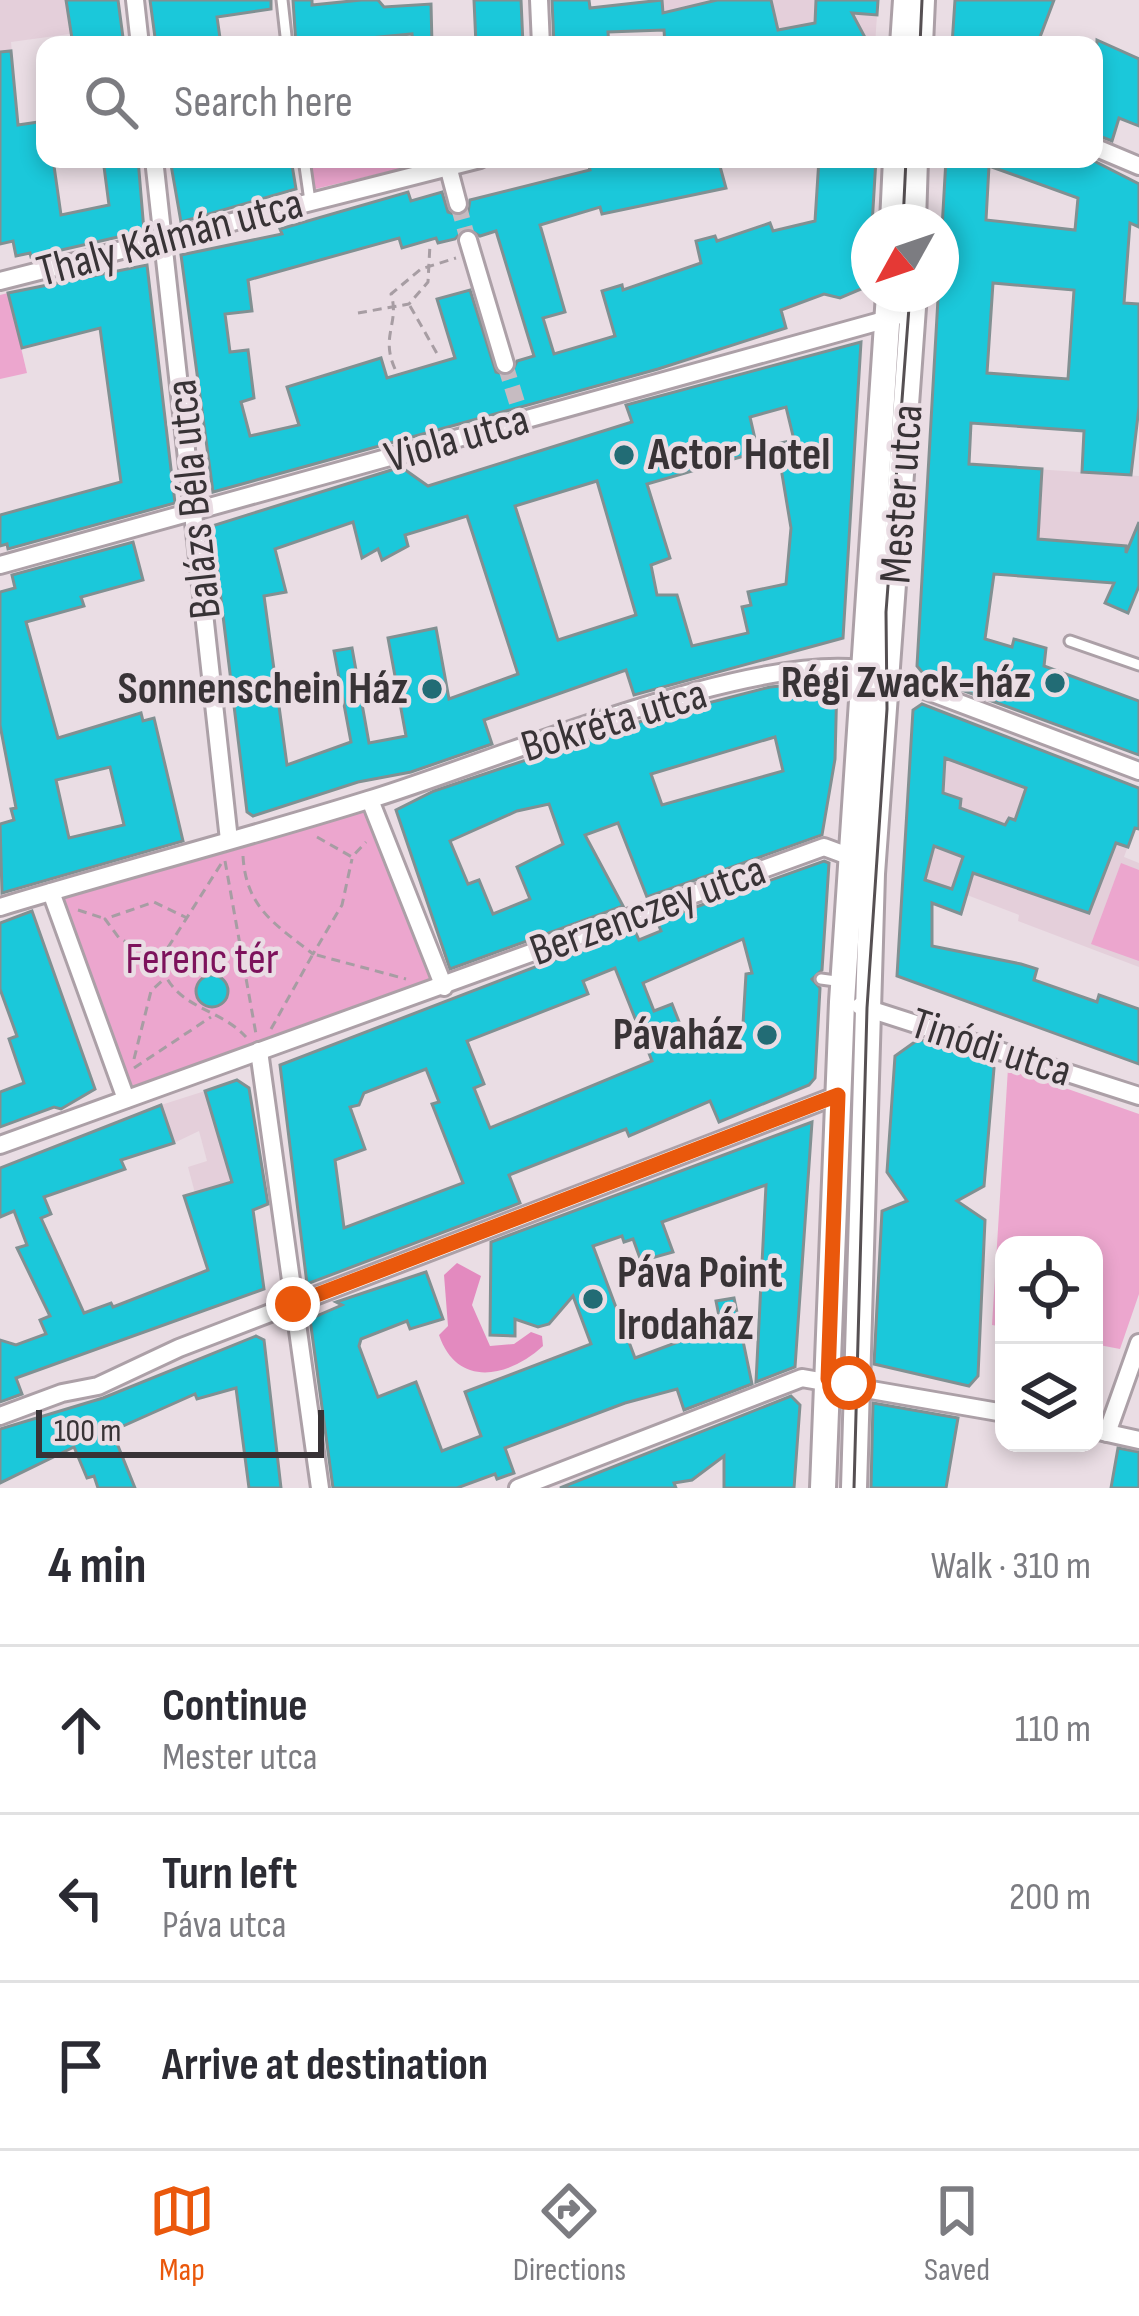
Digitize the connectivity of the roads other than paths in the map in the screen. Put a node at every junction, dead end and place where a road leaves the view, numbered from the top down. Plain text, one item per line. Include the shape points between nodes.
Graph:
1 (135, 0) edge
2 (282, 0) edge
3 (539, 0) edge
4 (905, 0) edge
5 (922, 0) edge
6 (139, 36) edge
7 (286, 36) edge
8 (541, 36) edge
9 (903, 36) edge
10 (920, 36) edge
11 (1103, 151) edge
12 (1139, 166) edge
13 (155, 168) edge
14 (305, 168) edge
15 (440, 168) edge
16 (449, 168) edge
17 (896, 168) edge
18 (915, 168) edge
19 (310, 202) junction
20 (458, 204) tunnel mouth
21 (894, 204) edge
22 (914, 204) edge
23 (164, 240) junction
24 (470, 246) tunnel mouth
25 (0, 281) edge
26 (880, 312) edge
27 (900, 312) edge
28 (901, 312) edge
29 (505, 364) tunnel mouth
30 (196, 512) junction
31 (0, 566) edge
32 (1070, 640) dead end
33 (1139, 664) edge
34 (862, 668) junction
35 (886, 684) junction
36 (1139, 771) edge
37 (370, 800) junction
38 (227, 848) junction
39 (850, 856) junction
40 (872, 874) junction
41 (849, 887) junction
42 (51, 892) junction
43 (0, 907) edge
44 (444, 986) junction
45 (843, 993) junction
46 (257, 1044) junction
47 (838, 1095) junction
48 (1139, 1096) edge
49 (126, 1099) junction
50 (0, 1145) edge
51 (293, 1304) junction
52 (1139, 1343) edge
53 (828, 1379) junction
54 (859, 1384) junction
55 (995, 1411) edge
56 (0, 1416) edge
57 (1103, 1425) edge
58 (1103, 1433) edge
59 (1139, 1440) edge
60 (320, 1488) edge
61 (518, 1488) edge
62 (823, 1488) edge
63 (854, 1488) edge

1 - 6 street
2 - 7 lane
3 - 8 street
4 - 9 street
5 - 10 street
11 - 12 street
13 - 23 street, Balázs Béla utca
14 - 19 lane
15 - 19 street, Thaly Kálmán utca
16 - 20 street
17 - 21 street
18 - 22 street
19 - 23 street, Thaly Kálmán utca
23 - 25 street, Thaly Kálmán utca
23 - 30 street, Balázs Béla utca
24 - 29 street
26 - 30 street, Viola utca
27 - 34 street, Mester utca
28 - 35 street, Mester utca
30 - 31 street, Viola utca
30 - 38 street, Balázs Béla utca
32 - 33 lane
34 - 35 street, Bokréta utca
34 - 37 street, Bokréta utca via 757,678 639,709
34 - 39 street, Mester utca
35 - 36 street, Bokréta utca
35 - 40 street, Mester utca
37 - 38 street
37 - 44 street
38 - 42 street
39 - 41 street, Mester utca
39 - 44 street, Berzenczey utca via 824,847
40 - 41 lane
40 - 45 street, Mester utca via 876,884
41 - 45 street, Mester utca
42 - 43 street
42 - 49 street
44 - 46 street
45 - 47 street, Mester utca
45 - 48 street, Tinódi utca
45 - 54 street, Mester utca
46 - 49 street
46 - 51 street
47 - 51 street
47 - 53 street, Mester utca
49 - 50 street
51 - 56 street via 130,1374
51 - 60 street
52 - 57 street
53 - 54 street
53 - 61 street via 802,1378
53 - 62 street, Mester utca
54 - 55 street
54 - 63 street, Mester utca
58 - 59 street

